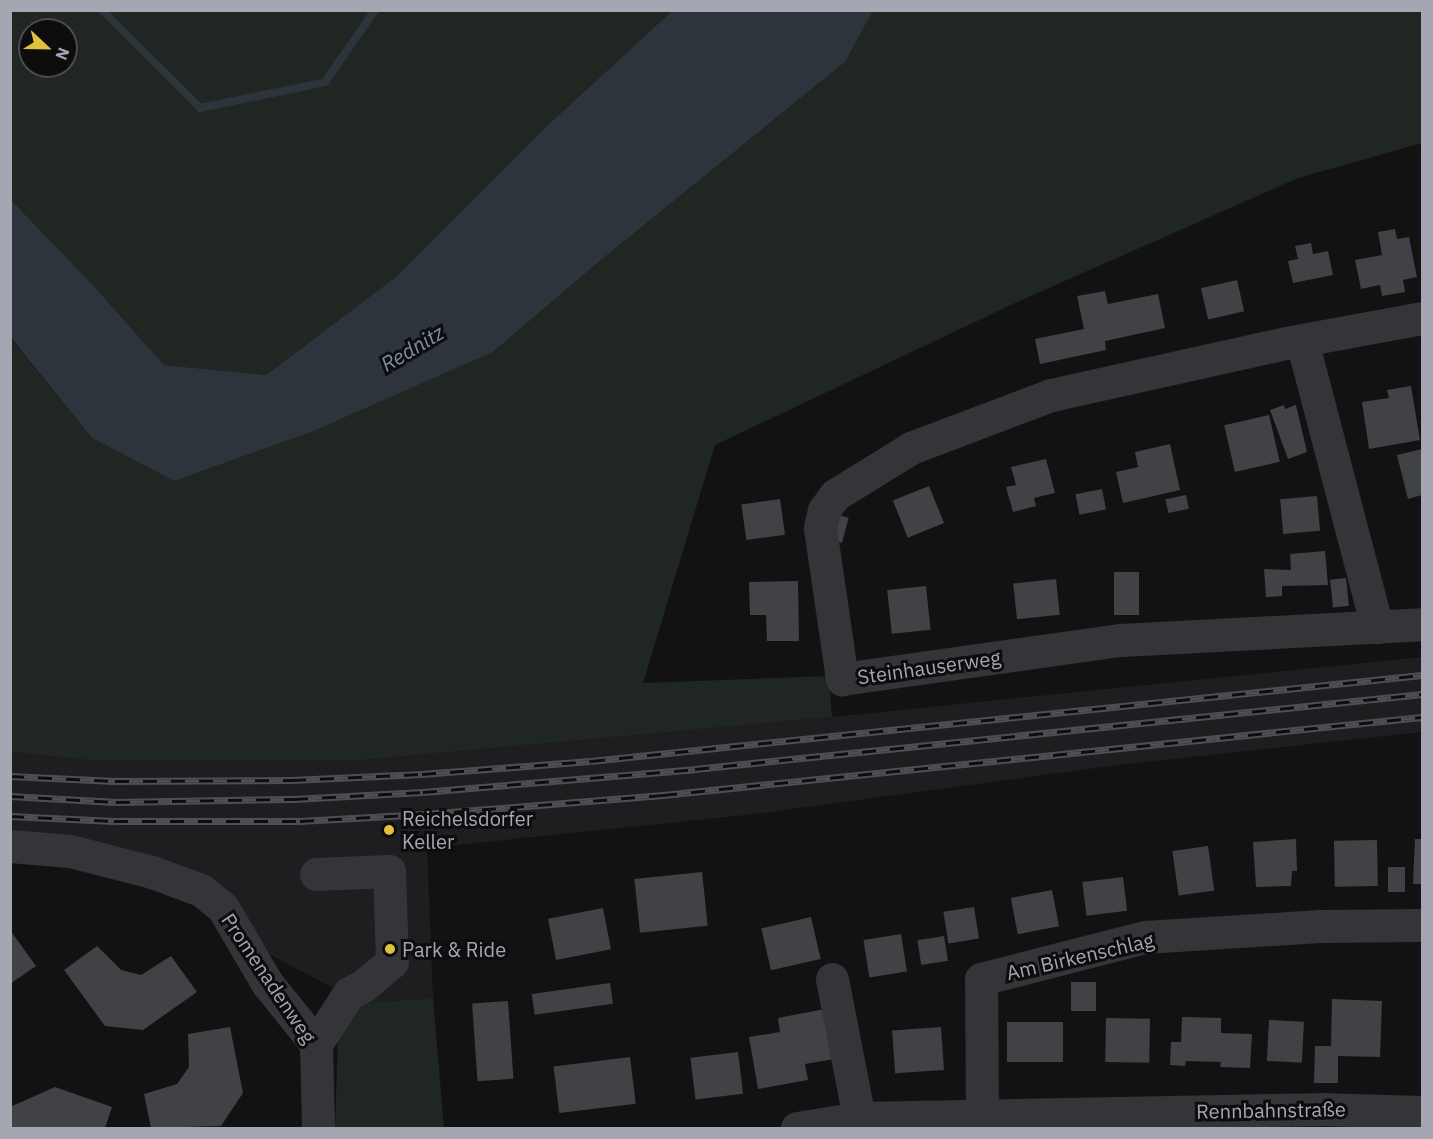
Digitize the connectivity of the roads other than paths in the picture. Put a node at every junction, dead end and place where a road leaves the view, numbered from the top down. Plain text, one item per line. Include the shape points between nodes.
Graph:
1 (1422, 318) edge
2 (1302, 341) junction
3 (1422, 624) edge
4 (1377, 627) junction
5 (10, 846) edge
6 (316, 874) dead end
7 (1422, 925) edge
8 (832, 979) dead end
9 (316, 1044) junction
10 (1422, 1112) edge
11 (982, 1115) junction
12 (860, 1118) junction
13 (318, 1128) edge
14 (797, 1128) edge

1 - 2 street, Steinhauserweg
2 - 4 street
2 - 4 street, Steinhauserweg via 1051,395 911,447 835,495 824,510 820,528 842,679 1120,640
3 - 4 street, Steinhauserweg
5 - 9 street, Promenadenweg via 70,851 152,872 201,890 223,909 267,983
6 - 9 street via 388,871 392,962 349,993
7 - 11 street, Am Birkenschlag via 1320,926 1145,937 981,979
8 - 12 street
9 - 13 street, Promenadenweg
10 - 11 street, Rennbahnstraße via 1320,1108
11 - 12 street, Rennbahnstraße
12 - 14 street, Rennbahnstraße

